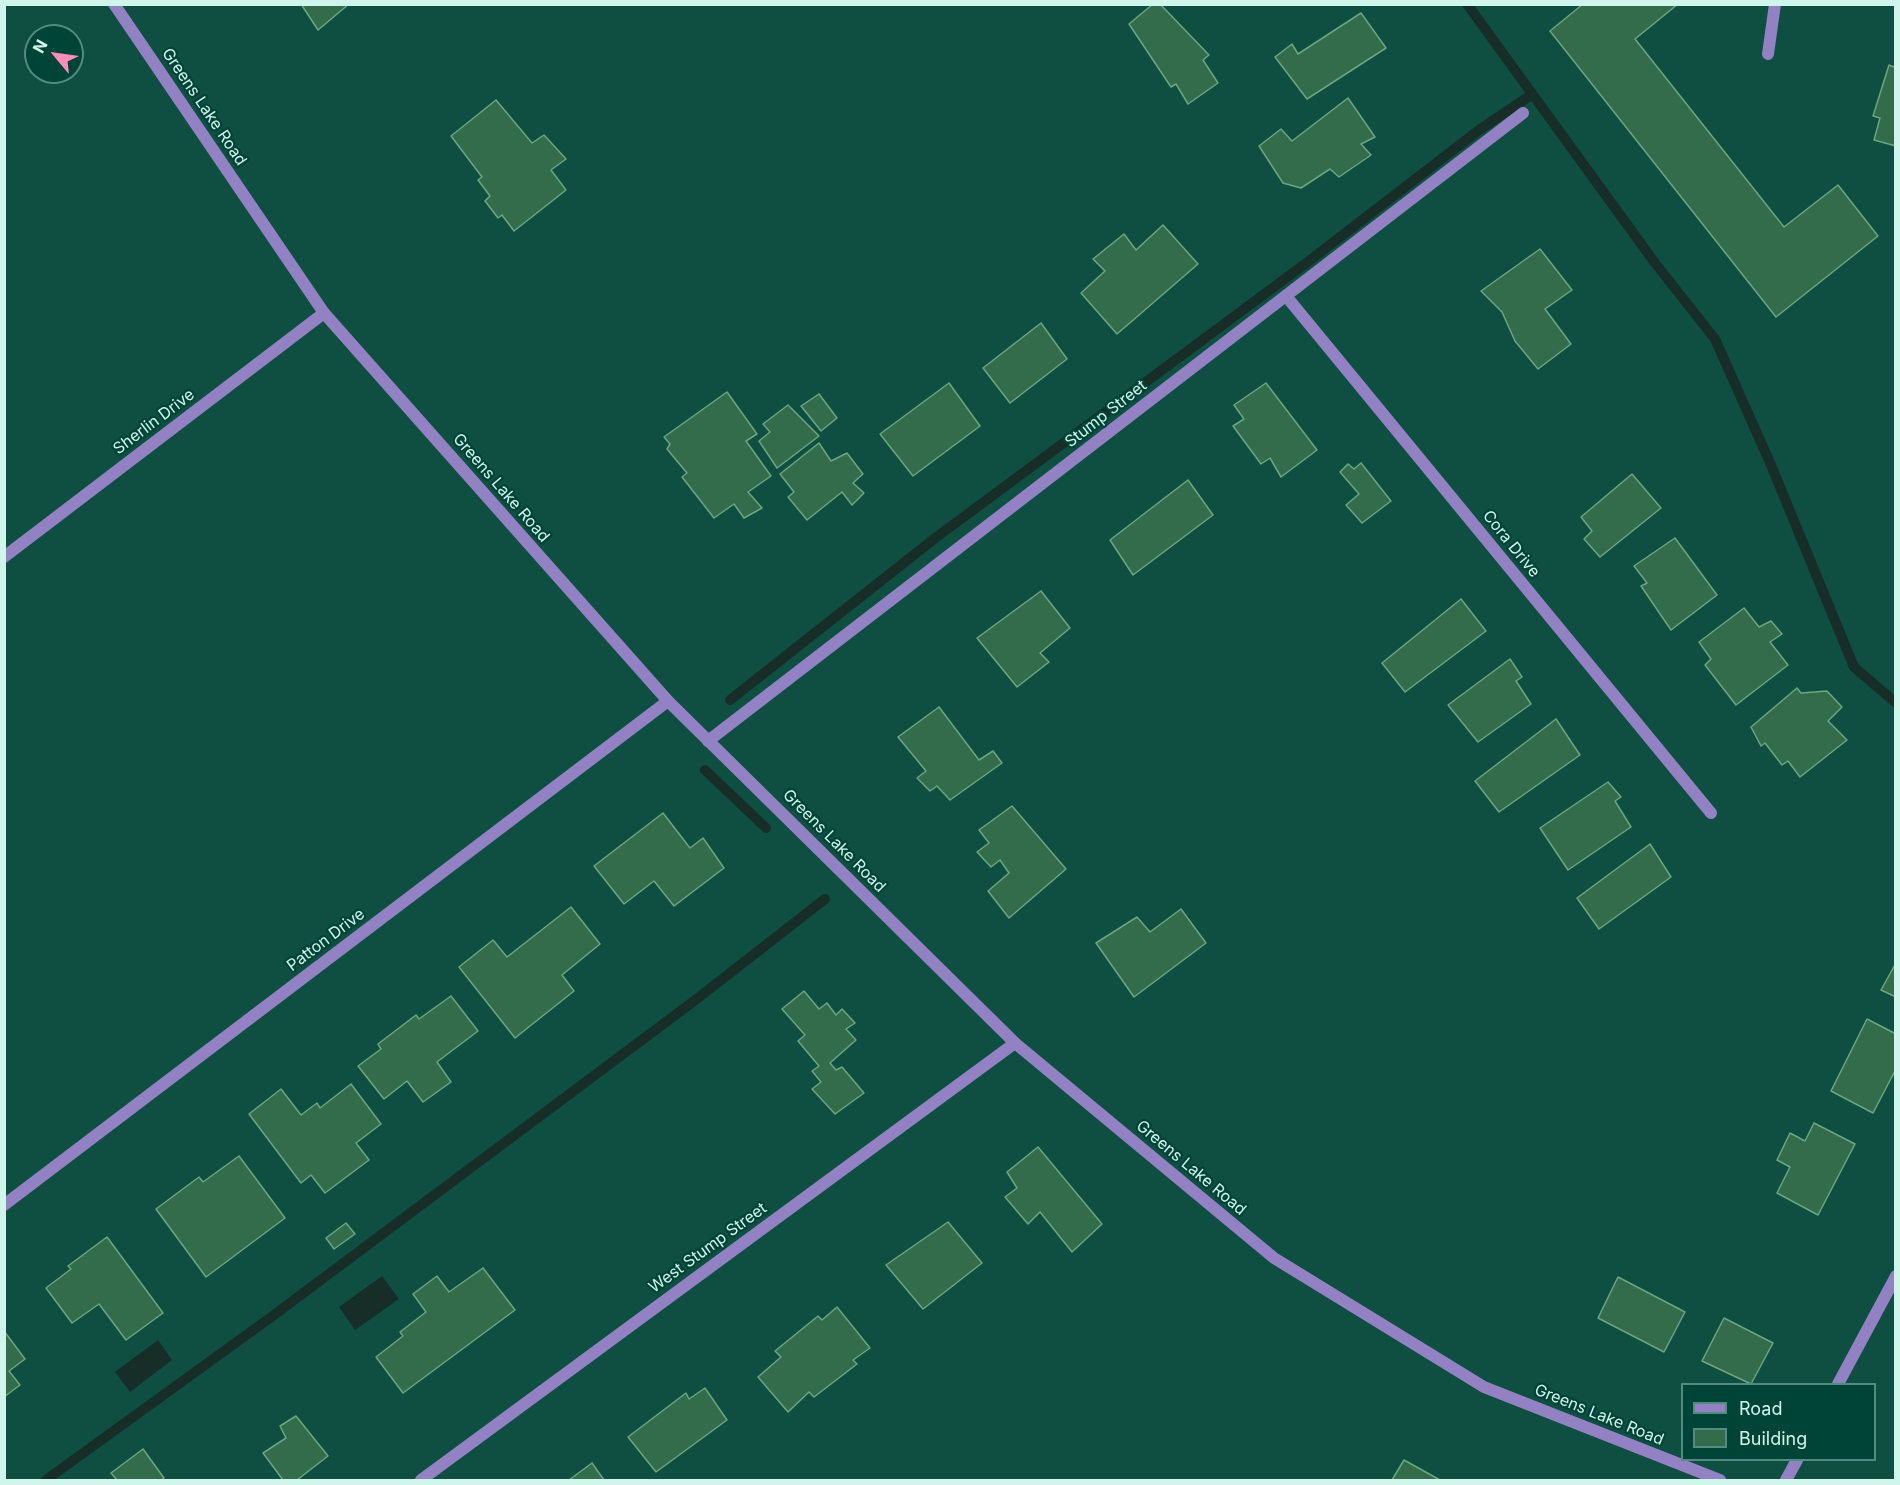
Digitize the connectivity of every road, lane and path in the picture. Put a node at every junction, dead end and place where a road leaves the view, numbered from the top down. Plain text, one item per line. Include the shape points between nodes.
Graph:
1 (114, 4) edge
2 (1776, 4) edge
3 (1768, 54) dead end
4 (1523, 113) dead end
5 (1286, 296) junction
6 (324, 313) junction
7 (4, 557) edge
8 (668, 701) junction
9 (708, 741) junction
10 (1711, 813) dead end
11 (1015, 1043) junction
12 (4, 1206) edge
13 (1896, 1276) edge
14 (1839, 1383) edge
15 (1796, 1461) edge
16 (421, 1480) edge
17 (1720, 1480) edge
18 (1786, 1480) edge

1 - 6 street, Greens Lake Road
2 - 3 street
4 - 5 street, Stump Street
5 - 9 street, Stump Street
5 - 10 street, Cora Drive
6 - 7 street, Sherlin Drive
6 - 8 street, Greens Lake Road
8 - 9 street, Greens Lake Road
8 - 12 street, Patton Drive
9 - 11 street, Greens Lake Road
11 - 16 street, West Stump Street
11 - 17 street, Greens Lake Road via 1274,1258 1484,1387
13 - 14 street
15 - 18 street

